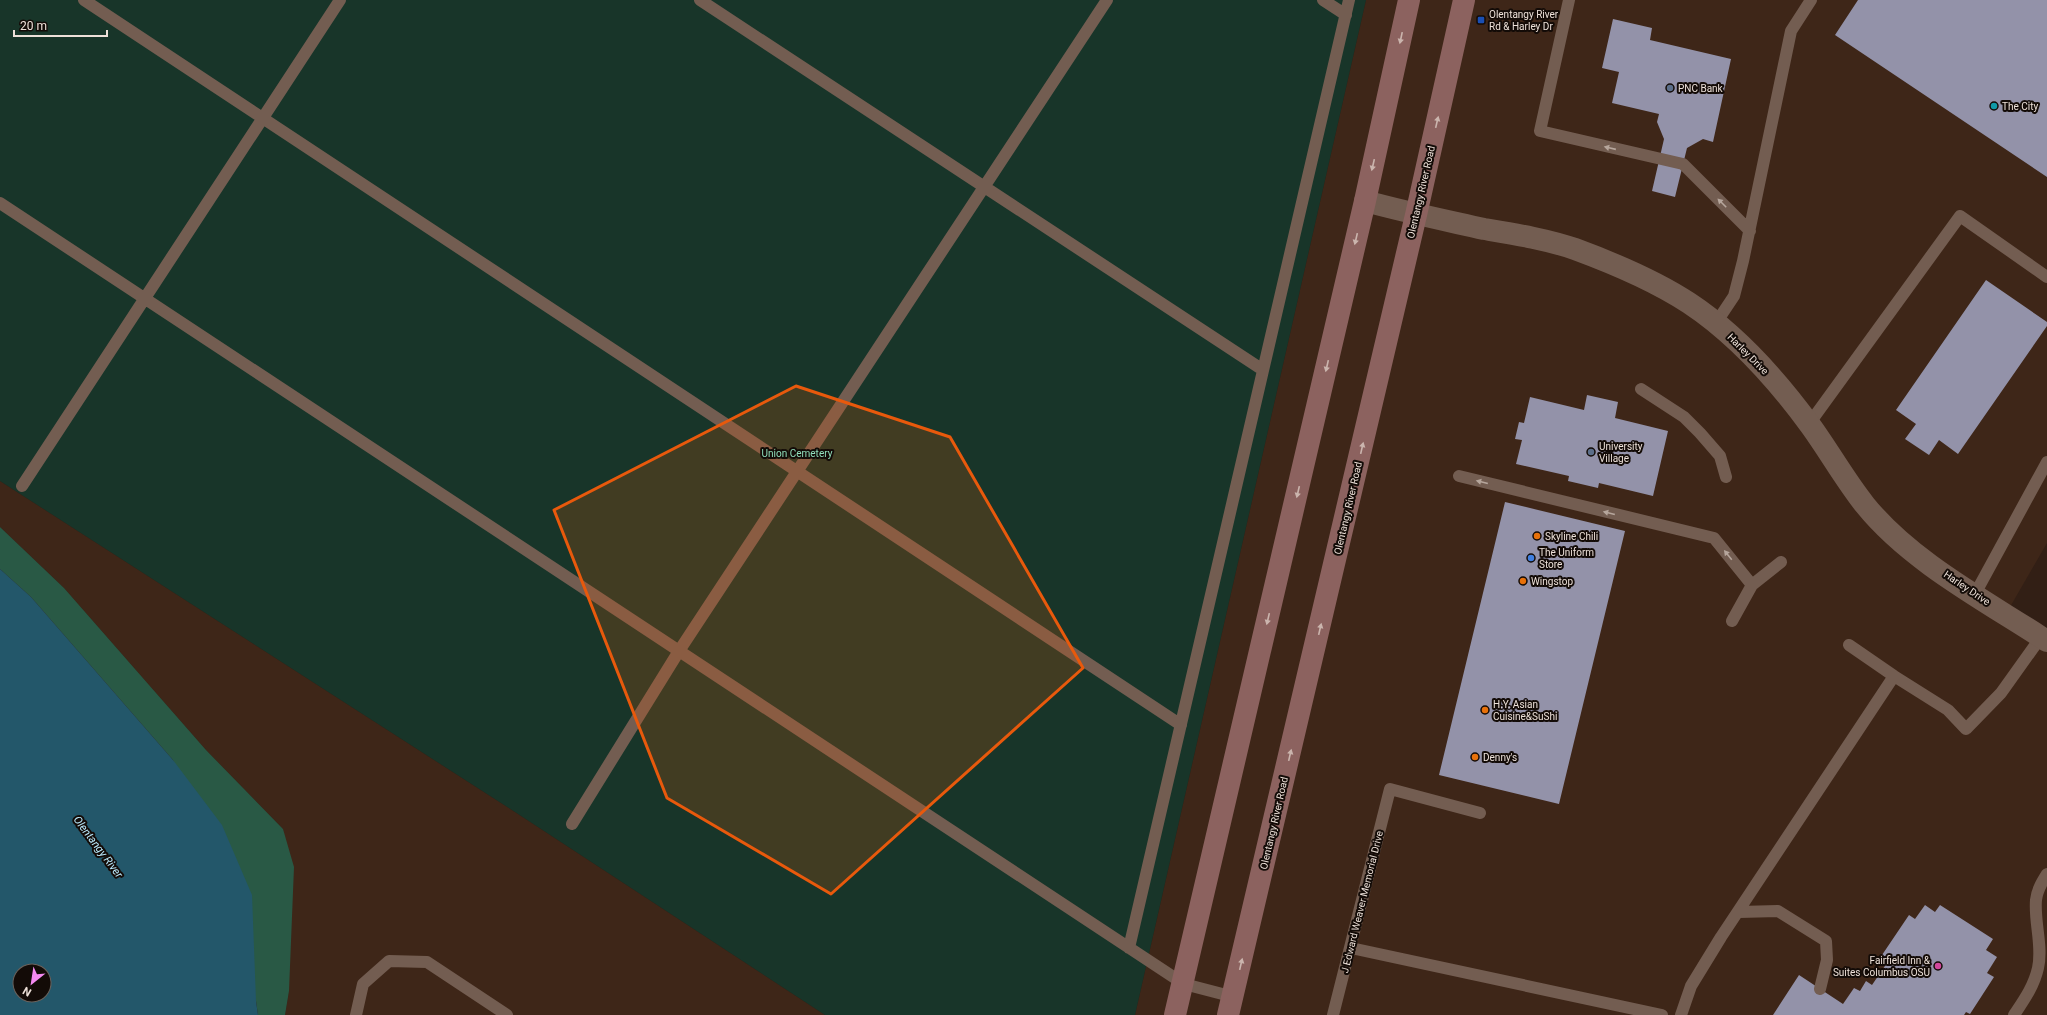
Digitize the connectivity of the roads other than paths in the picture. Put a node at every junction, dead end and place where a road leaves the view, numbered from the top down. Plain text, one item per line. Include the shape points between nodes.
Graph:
1 (84, 0) edge
2 (340, 0) edge
3 (700, 0) edge
4 (1107, 0) edge
5 (1322, 0) edge
6 (1350, 0) edge
7 (1409, 0) edge
8 (1464, 0) edge
9 (1569, 0) edge
10 (1811, 0) edge
11 (1346, 15) junction
12 (263, 119) junction
13 (984, 188) junction
14 (1365, 201) junction
15 (0, 203) edge
16 (1416, 215) junction
17 (1750, 230) junction
18 (2047, 277) edge
19 (144, 299) junction
20 (1716, 323) junction
21 (1263, 370) junction
22 (1641, 389) dead end
23 (1809, 424) junction
24 (2047, 462) edge
25 (797, 471) junction
26 (1459, 476) dead end
27 (1726, 477) dead end
28 (22, 486) dead end
29 (1781, 562) dead end
30 (1752, 585) junction
31 (1975, 594) junction
32 (1732, 621) dead end
33 (2044, 639) edge
34 (1849, 645) dead end
35 (679, 651) junction
36 (1894, 676) junction
37 (1181, 725) junction
38 (1480, 813) dead end
39 (572, 824) dead end
40 (2047, 874) edge
41 (1739, 912) junction
42 (1129, 948) junction
43 (1351, 948) junction
44 (2047, 954) edge
45 (2038, 968) junction
46 (1184, 984) junction
47 (1820, 989) dead end
48 (1231, 1006) edge
49 (356, 1015) edge
50 (507, 1015) edge
51 (1175, 1015) edge
52 (1333, 1015) edge
53 (1662, 1015) edge
54 (1681, 1015) edge
55 (2014, 1015) edge

1 - 12 lane
2 - 12 lane
3 - 13 lane
4 - 13 lane
5 - 11 lane
6 - 11 lane
7 -> 14 main road
16 -> 8 main road, Olentangy River Road
17 -> 9 lane via 1683,164 1540,131
10 - 17 lane via 1791,31
11 - 21 lane
12 - 19 lane
12 - 25 lane
13 - 21 lane
13 - 25 lane
14 - 16 street, Harley Drive
14 -> 46 main road
15 - 19 lane
16 - 20 street, Harley Drive via 1573,249 1660,286
48 -> 16 main road, Olentangy River Road
17 - 20 lane via 1734,296
18 - 23 lane via 1960,216
19 - 28 lane
19 - 35 lane
20 - 23 street, Harley Drive via 1775,382
21 - 37 lane
22 - 27 lane via 1684,417 1720,456
23 - 31 street, Harley Drive via 1865,505 1905,546
24 - 31 lane
25 - 35 lane
25 - 37 lane
30 -> 26 lane via 1714,538
29 - 30 lane
30 - 32 lane
31 - 33 street, Harley Drive
33 - 36 lane via 2001,693 1966,729 1948,710
34 - 36 lane
35 - 39 lane
35 - 42 lane
36 - 41 lane
37 - 42 lane
38 - 43 lane, J Edward Weaver Memorial Drive via 1390,789
40 - 45 lane via 2040,885 2036,900
41 - 47 lane via 1778,911 1826,941 1827,960
41 - 54 lane via 1692,986
42 - 46 lane
43 - 52 lane, J Edward Weaver Memorial Drive
43 - 53 lane
44 - 45 lane
45 - 55 lane via 2032,988
46 - 48 lane
46 - 51 main road
49 - 50 lane via 363,984 389,961 427,962

